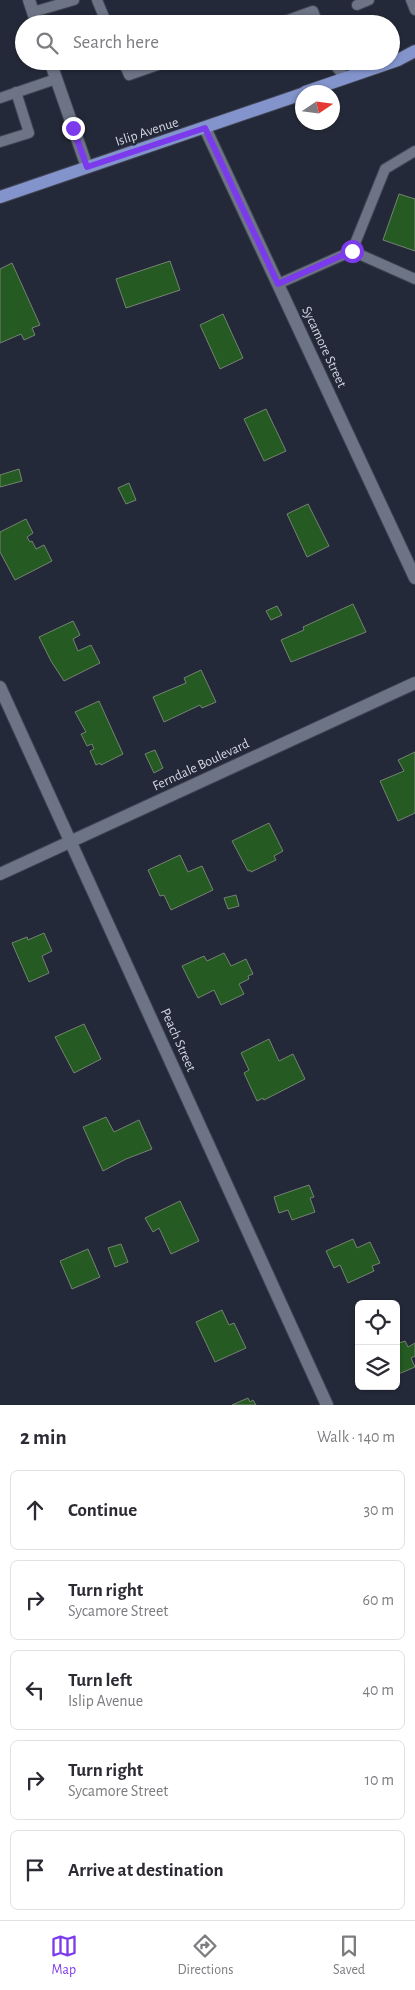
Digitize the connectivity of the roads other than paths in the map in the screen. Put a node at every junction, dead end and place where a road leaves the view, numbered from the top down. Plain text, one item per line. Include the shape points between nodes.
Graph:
1 (74, 0) edge
2 (97, 0) edge
3 (369, 0) edge
4 (411, 0) edge
5 (357, 5) dead end
6 (415, 10) edge
7 (33, 12) edge
8 (103, 15) edge
9 (302, 15) edge
10 (315, 15) edge
11 (415, 51) edge
12 (400, 59) edge
13 (53, 70) edge
14 (127, 70) edge
15 (143, 70) edge
16 (339, 70) edge
17 (369, 70) edge
18 (345, 78) junction
19 (56, 79) junction
20 (326, 85) edge
21 (16, 92) junction
22 (295, 96) edge
23 (0, 98) edge
24 (205, 128) junction
25 (0, 142) edge
26 (415, 151) edge
27 (87, 167) junction
28 (0, 197) edge
29 (352, 251) junction
30 (415, 279) edge
31 (278, 284) junction
32 (415, 578) edge
33 (415, 683) edge
34 (0, 687) edge
35 (71, 841) junction
36 (0, 874) edge
37 (327, 1405) edge

1 - 7 lane
2 - 8 lane
3 - 5 lane
4 - 6 lane
9 - 10 lane via 313,11
11 - 12 main road, Islip Avenue
13 - 19 street
14 - 15 lane via 129,75
16 - 18 lane
17 - 18 main road, Islip Avenue
18 - 20 main road, Islip Avenue
19 - 21 lane
19 - 27 street
21 - 23 lane
21 - 25 lane via 29,133
22 - 24 main road, Islip Avenue
24 - 27 main road, Islip Avenue
24 - 31 street, Sycamore Street
26 - 29 lane via 385,169
27 - 28 main road, Islip Avenue
29 - 30 lane
29 - 31 lane
31 - 32 street, Sycamore Street
33 - 35 street, Ferndale Boulevard
34 - 35 street, Peach Street
35 - 36 street, Ferndale Boulevard
35 - 37 street, Peach Street

